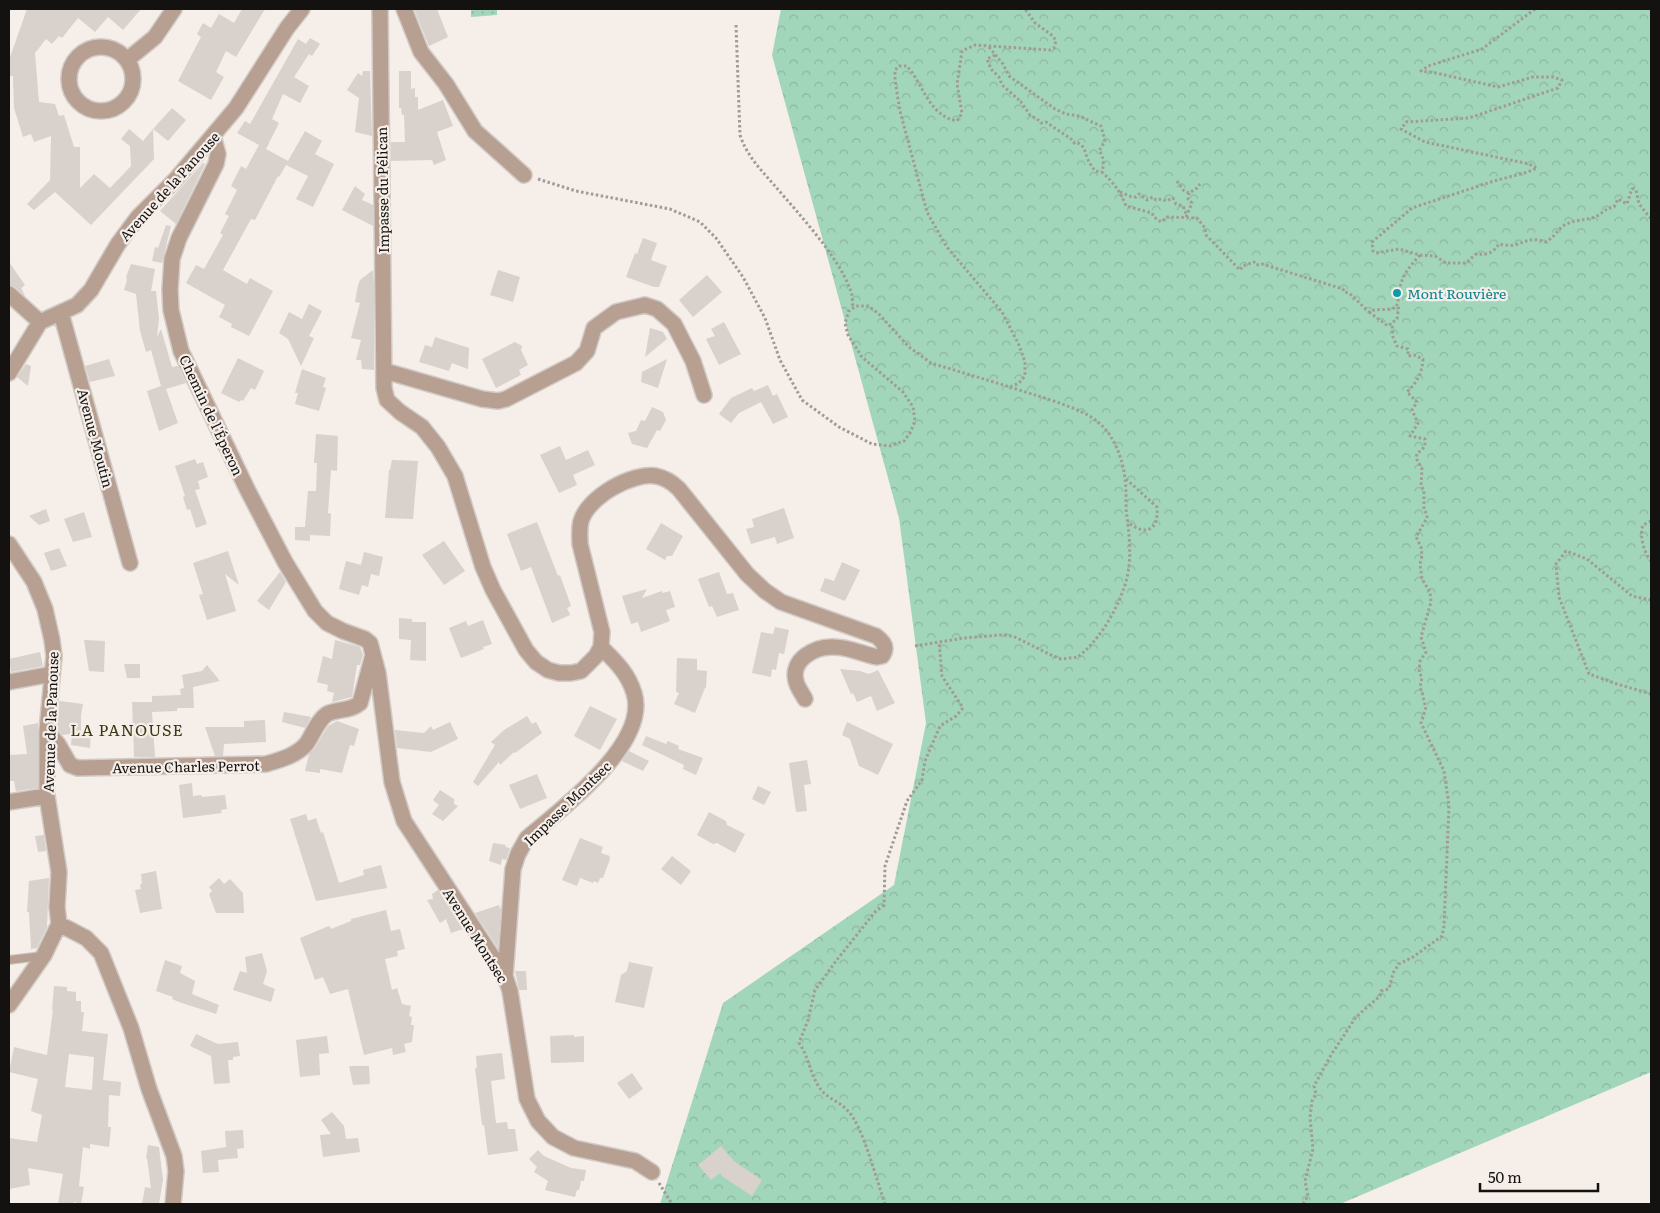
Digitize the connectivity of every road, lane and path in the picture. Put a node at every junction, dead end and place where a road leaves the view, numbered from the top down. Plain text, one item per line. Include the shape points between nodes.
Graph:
1 (174, 9) edge
2 (294, 9) edge
3 (302, 9) edge
4 (380, 9) edge
5 (404, 9) edge
6 (1024, 9) edge
7 (1535, 9) edge
8 (736, 25) dead end
9 (287, 28) junction
10 (988, 46) junction
11 (995, 54) junction
12 (128, 60) junction
13 (213, 136) junction
14 (1102, 172) junction
15 (524, 175) joint
16 (1177, 181) dead end
17 (1200, 184) dead end
18 (1120, 192) junction
19 (1189, 194) junction
20 (1187, 217) junction
21 (1651, 219) edge
22 (1420, 255) junction
23 (10, 296) edge
24 (1399, 301) junction
25 (853, 308) junction
26 (1369, 312) junction
27 (61, 313) junction
28 (40, 322) junction
29 (1392, 323) junction
30 (385, 371) junction
31 (9, 373) edge
32 (1010, 387) junction
33 (704, 395) dead end
34 (1125, 478) junction
35 (1651, 521) edge
36 (1128, 522) junction
37 (9, 544) edge
38 (1651, 561) edge
39 (130, 563) dead end
40 (1651, 600) edge
41 (939, 642) junction
42 (914, 646) dead end
43 (601, 647) junction
44 (373, 655) junction
45 (52, 674) junction
46 (9, 682) edge
47 (1651, 694) edge
48 (805, 699) dead end
49 (47, 731) junction
50 (47, 796) junction
51 (9, 802) edge
52 (59, 924) junction
53 (44, 955) junction
54 (9, 960) edge
55 (505, 976) junction
56 (9, 1005) edge
57 (652, 1172) joint
58 (173, 1204) edge
59 (672, 1204) edge
60 (884, 1204) edge
61 (1302, 1204) edge

1 - 12 street via 155,37
2 - 9 street
3 - 9 street, Avenue de la Panouse
4 - 30 street, Impasse du Pélican
5 - 15 street via 421,52 446,84 475,131
6 - 10 path via 1035,23 1053,36 1056,41 1054,48
7 - 22 path via 1482,49 1421,71 1498,87 1533,77 1562,80 1558,88 1469,118 1406,122 1400,129 1425,142 1537,168 1412,208 1372,242 1376,253 1399,249
8 - 25 path via 743,145 840,266 851,290
9 - 13 street, Avenue de la Panouse via 236,108
10 - 11 path
10 - 32 path via 975,45 962,51 957,84 962,113 957,120 949,119 936,110 907,66 899,66 895,70 895,80 927,212 946,246 1002,312 1019,345 1025,362 1025,376
11 - 14 path via 987,59 1002,85 1030,115 1079,143 1095,170
11 - 14 path via 1009,76 1055,109 1101,126 1105,141 1099,150 1104,166
12 - 12 street via 109,48 87,50 72,66 69,77 75,98 94,110 116,108 131,92 134,82
13 - 27 street, Avenue de la Panouse via 138,217 91,290 77,304
13 - 44 street, Chemin de l'Éperon via 218,154 216,164 172,259 171,310 181,351 247,489 315,611 327,623 365,639 370,643
14 - 18 path
15 - 25 path via 576,191 670,209 700,222 716,238 743,277 765,318 780,360 802,400 839,427 872,444 890,446 904,441 910,433 915,421 913,407 903,392 862,357 848,335 845,323
16 - 19 path
17 - 19 path
18 - 20 path via 1126,206 1152,213 1161,222 1167,217
18 - 20 path via 1132,197 1139,194 1147,200 1153,197 1166,201 1173,198 1176,204 1183,206
19 - 20 path via 1188,200 1192,204
20 - 26 path via 1197,218 1206,235 1240,270 1254,262 1343,288
21 - 22 path via 1632,188 1627,204 1618,199 1614,207 1606,208 1598,216 1569,222 1546,242 1538,239 1513,246 1499,244 1493,252 1476,254 1466,263 1446,263 1435,256
22 - 24 path via 1402,279
23 - 28 street
24 - 26 path via 1391,310 1375,308
24 - 29 path via 1397,319
25 - 32 path via 868,306 878,313 909,347 931,363
26 - 29 path via 1388,326
27 - 28 street, Avenue de la Panouse
27 - 39 street, Avenue Moutin
28 - 31 street
29 - 61 path via 1397,346 1408,349 1408,356 1422,359 1417,382 1407,392 1417,402 1412,410 1418,423 1410,436 1425,439 1426,445 1416,458 1422,469 1420,486 1424,490 1427,518 1416,537 1421,547 1422,579 1430,592 1431,602 1421,637 1426,652 1418,673 1422,677 1420,688 1426,707 1421,723 1444,771 1449,805 1444,926 1442,936 1399,964 1388,989 1381,991 1380,996 1356,1017 1314,1086 1316,1094 1310,1117 1312,1149 1305,1181 1308,1196
30 - 33 street via 482,399 506,399 576,363 587,351 594,328 616,312 645,305 657,309 674,324 693,361
30 - 43 street, Impasse du Pélican via 387,400 422,427 455,476 483,567 526,650 548,670 571,673 581,671
32 - 34 path via 1083,412 1098,421 1110,435
34 - 36 path
34 - 36 path via 1157,506 1157,516 1148,530 1139,530
35 - 38 path via 1643,525 1640,532
36 - 41 path via 1129,566 1125,585 1098,637 1078,657 1052,656 1013,636
37 - 45 street, Avenue de la Panouse via 34,582 44,609 54,656
40 - 47 path via 1632,596 1574,552 1566,551 1556,564 1559,597 1589,674
41 - 42 path
41 - 60 path via 942,676 963,708 940,726 925,762 922,780 907,801 885,866 884,905 836,960 815,990 800,1043 823,1092 848,1111 859,1129
43 - 48 street via 602,632 580,544 581,520 589,505 603,494 629,480 655,476 680,489 747,574 765,591 781,602 882,640 884,653 876,657 836,646 809,652 800,661 795,674
43 - 55 street, Impasse Montsec via 622,668 634,693 633,723 607,767 527,838 518,854 513,868
44 - 49 street, Avenue Charles Perrot via 360,702 327,714 306,745 266,764 78,768 70,765
44 - 55 street, Avenue Montsec via 392,782 404,821
45 - 46 street
45 - 49 street, Avenue de la Panouse
49 - 50 street, Avenue de la Panouse
50 - 51 street
50 - 52 street, Avenue de la Panouse via 59,872
52 - 53 street
52 - 58 street via 86,938 101,953 131,1028 174,1156
53 - 54 lane
53 - 56 street
55 - 57 street, Avenue Montsec via 528,1099 538,1121 553,1137 574,1148 635,1161
57 - 59 path

